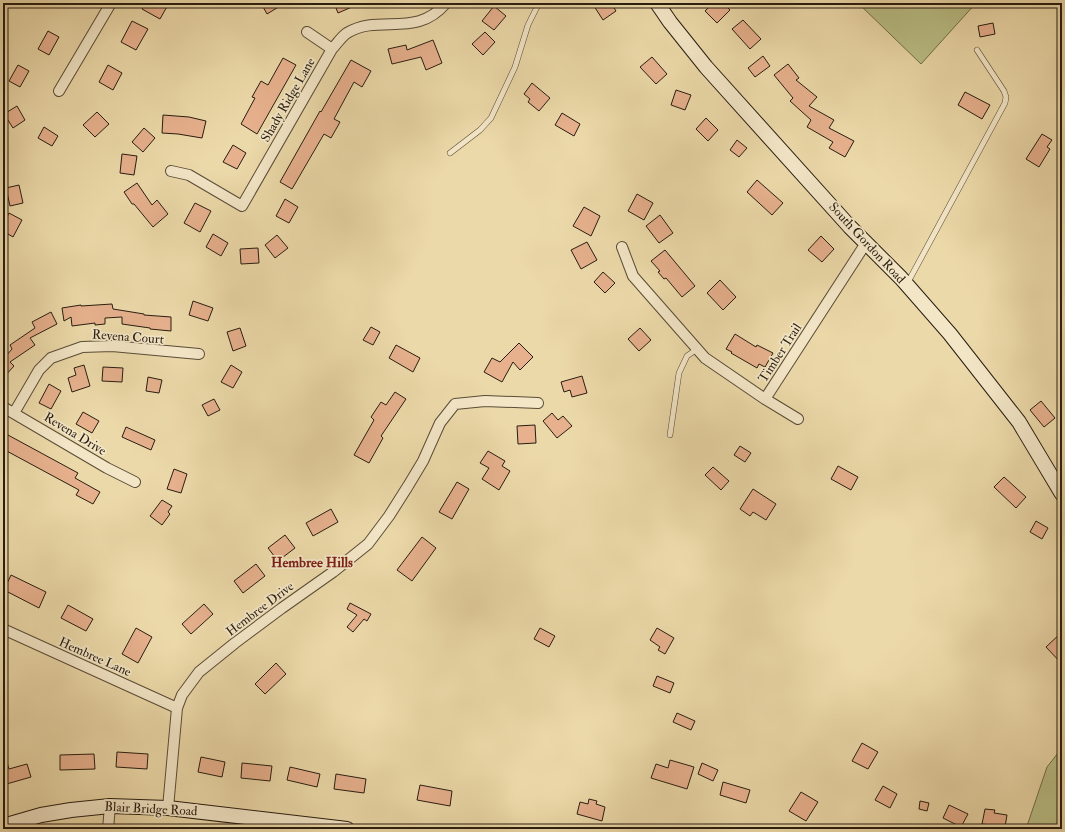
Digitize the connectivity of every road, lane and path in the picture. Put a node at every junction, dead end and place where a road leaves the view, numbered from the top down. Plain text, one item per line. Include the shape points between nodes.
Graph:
1 (111, 3) edge
2 (446, 3) edge
3 (539, 3) edge
4 (657, 3) edge
5 (307, 32) dead end
6 (332, 49) junction
7 (977, 50) dead end
8 (59, 91) dead end
9 (450, 154) dead end
10 (171, 171) dead end
11 (866, 243) junction
12 (622, 248) dead end
13 (907, 285) junction
14 (697, 349) junction
15 (199, 354) dead end
16 (765, 399) junction
17 (538, 403) dead end
18 (3, 407) edge
19 (14, 413) junction
20 (798, 418) dead end
21 (670, 435) dead end
22 (135, 482) dead end
23 (1062, 494) edge
24 (3, 629) edge
25 (177, 708) junction
26 (110, 806) junction
27 (168, 808) junction
28 (3, 826) edge
29 (108, 829) edge
30 (347, 829) edge

1 - 8 street
2 - 6 street, Shady Ridge Lane via 442,9 420,22 355,29 345,34
3 - 9 lane via 528,25 515,67 491,118
4 - 11 street, South Gordon Road via 706,67
5 - 6 street
6 - 10 street, Shady Ridge Lane via 242,206 189,175
7 - 13 lane via 1004,91 1006,103
11 - 13 street, South Gordon Road
11 - 16 street, Timber Trail
12 - 14 street, Timber Trail via 633,276
13 - 23 street, South Gordon Road via 950,334 1019,422
14 - 16 street, Timber Trail via 705,358
14 - 21 lane via 687,356 679,373
15 - 19 street, Revena Court via 112,346 82,347 51,358 39,370
16 - 20 street
17 - 25 street, Hembree Drive via 485,401 455,404 440,423 423,461 408,486 368,544 199,672 182,695
18 - 19 street, Revena Drive
19 - 22 street, Revena Drive
24 - 25 street, Hembree Lane
25 - 27 street, Hembree Drive
26 - 27 street, Blair Bridge Road
26 - 28 street, Blair Bridge Road via 41,815
26 - 29 street
27 - 30 street, Blair Bridge Road

